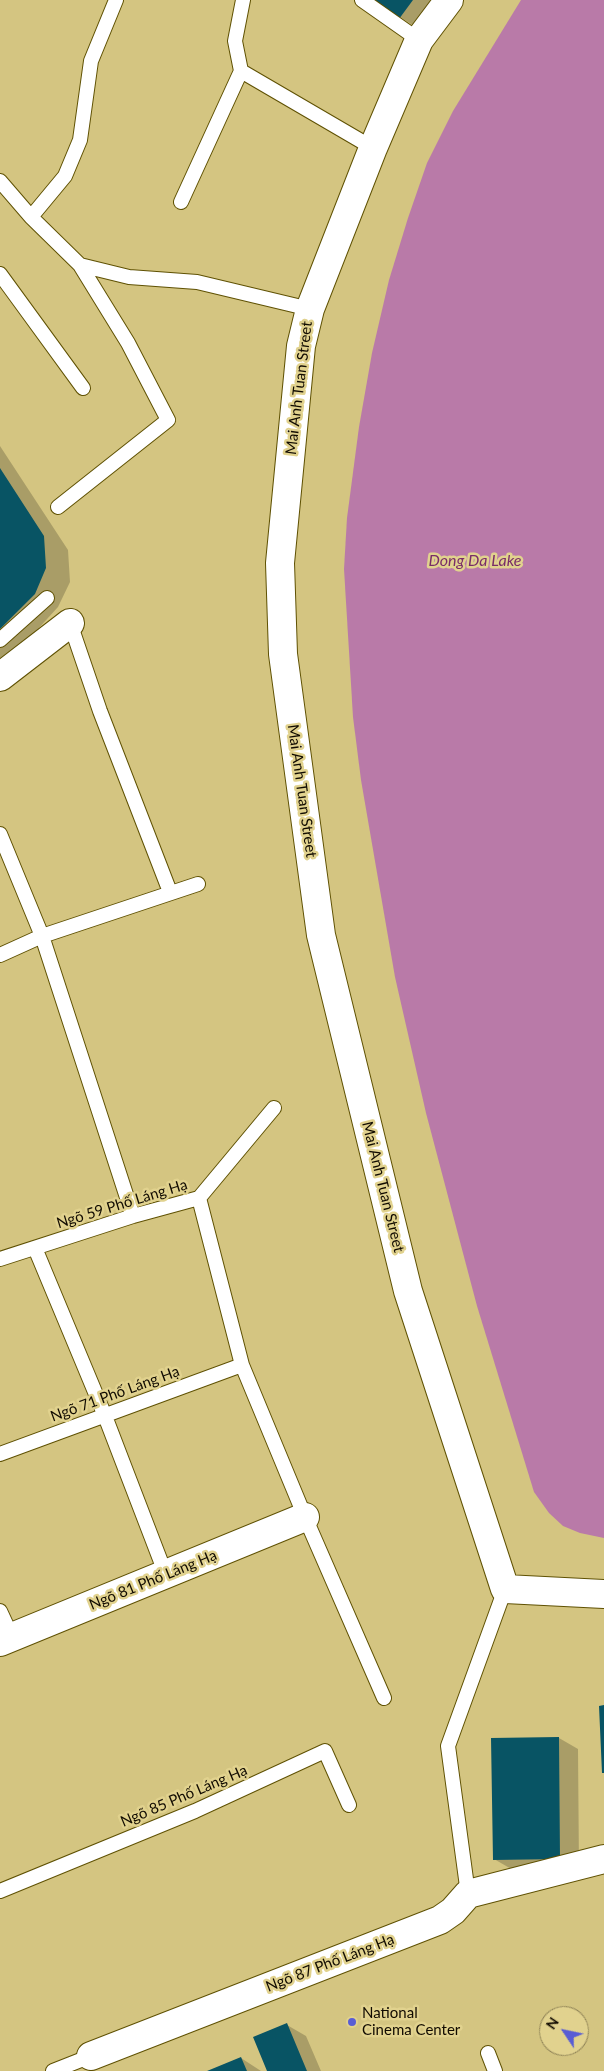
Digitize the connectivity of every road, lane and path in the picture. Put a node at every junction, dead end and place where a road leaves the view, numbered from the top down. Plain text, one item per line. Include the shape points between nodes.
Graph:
1 (116, 0) edge
2 (243, 0) edge
3 (362, 0) edge
4 (449, 0) edge
5 (419, 40) junction
6 (241, 71) junction
7 (373, 148) junction
8 (0, 181) edge
9 (181, 202) dead end
10 (31, 217) junction
11 (80, 265) junction
12 (0, 274) edge
13 (310, 309) junction
14 (83, 388) dead end
15 (58, 507) dead end
16 (47, 598) dead end
17 (70, 623) joint
18 (0, 640) edge
19 (0, 677) edge
20 (0, 834) edge
21 (198, 884) dead end
22 (170, 892) junction
23 (42, 936) junction
24 (0, 955) edge
25 (274, 1108) dead end
26 (199, 1198) junction
27 (133, 1216) junction
28 (35, 1248) junction
29 (0, 1259) edge
30 (242, 1364) junction
31 (105, 1416) junction
32 (0, 1454) edge
33 (305, 1517) junction
34 (166, 1575) junction
35 (505, 1589) junction
36 (604, 1594) edge
37 (0, 1611) edge
38 (6, 1639) edge
39 (384, 1698) dead end
40 (349, 1805) dead end
41 (604, 1859) edge
42 (0, 1891) edge
43 (468, 1894) junction
44 (488, 2054) dead end
45 (91, 2056) joint
46 (53, 2071) edge
47 (495, 2071) edge

1 - 10 lane via 91,61 80,140 65,176
2 - 6 lane via 234,41
3 - 5 lane
4 - 5 street, Mai Anh Tuan Street
5 - 7 street, Mai Anh Tuan Street
6 - 7 lane
6 - 9 lane
7 - 13 street, Mai Anh Tuan Street
8 - 10 lane
10 - 11 lane
11 - 13 lane via 129,277 197,282
11 - 15 lane via 128,342 168,420
12 - 14 lane
13 - 35 street, Mai Anh Tuan Street via 301,346 280,563 283,654 321,935 408,1291
16 - 18 lane
17 - 19 street
17 - 22 lane via 100,711
20 - 23 lane
21 - 22 lane
22 - 23 lane
23 - 24 lane
23 - 27 lane
25 - 26 lane, Ngõ 59 Phố Láng Hạ
26 - 27 lane, Ngõ 59 Phố Láng Hạ
26 - 30 lane
27 - 28 lane, Ngõ 59 Phố Láng Hạ
28 - 29 lane, Ngõ 59 Phố Láng Hạ
28 - 31 lane
30 - 31 lane, Ngõ 71 Phố Láng Hạ
30 - 33 lane
31 - 32 lane, Ngõ 71 Phố Láng Hạ
31 - 34 lane
33 - 34 street, Ngõ 81 Phố Láng Hạ
33 - 39 lane
34 - 38 street, Ngõ 81 Phố Láng Hạ
35 - 36 street
35 - 43 lane via 448,1746
37 - 38 lane
40 - 42 lane, Ngõ 85 Phố Láng Hạ via 325,1751 195,1811
41 - 43 street
43 - 45 street, Ngõ 87 Phố Láng Hạ via 440,1920
44 - 47 lane
45 - 46 lane, Ngõ 87 Phố Láng Hạ

